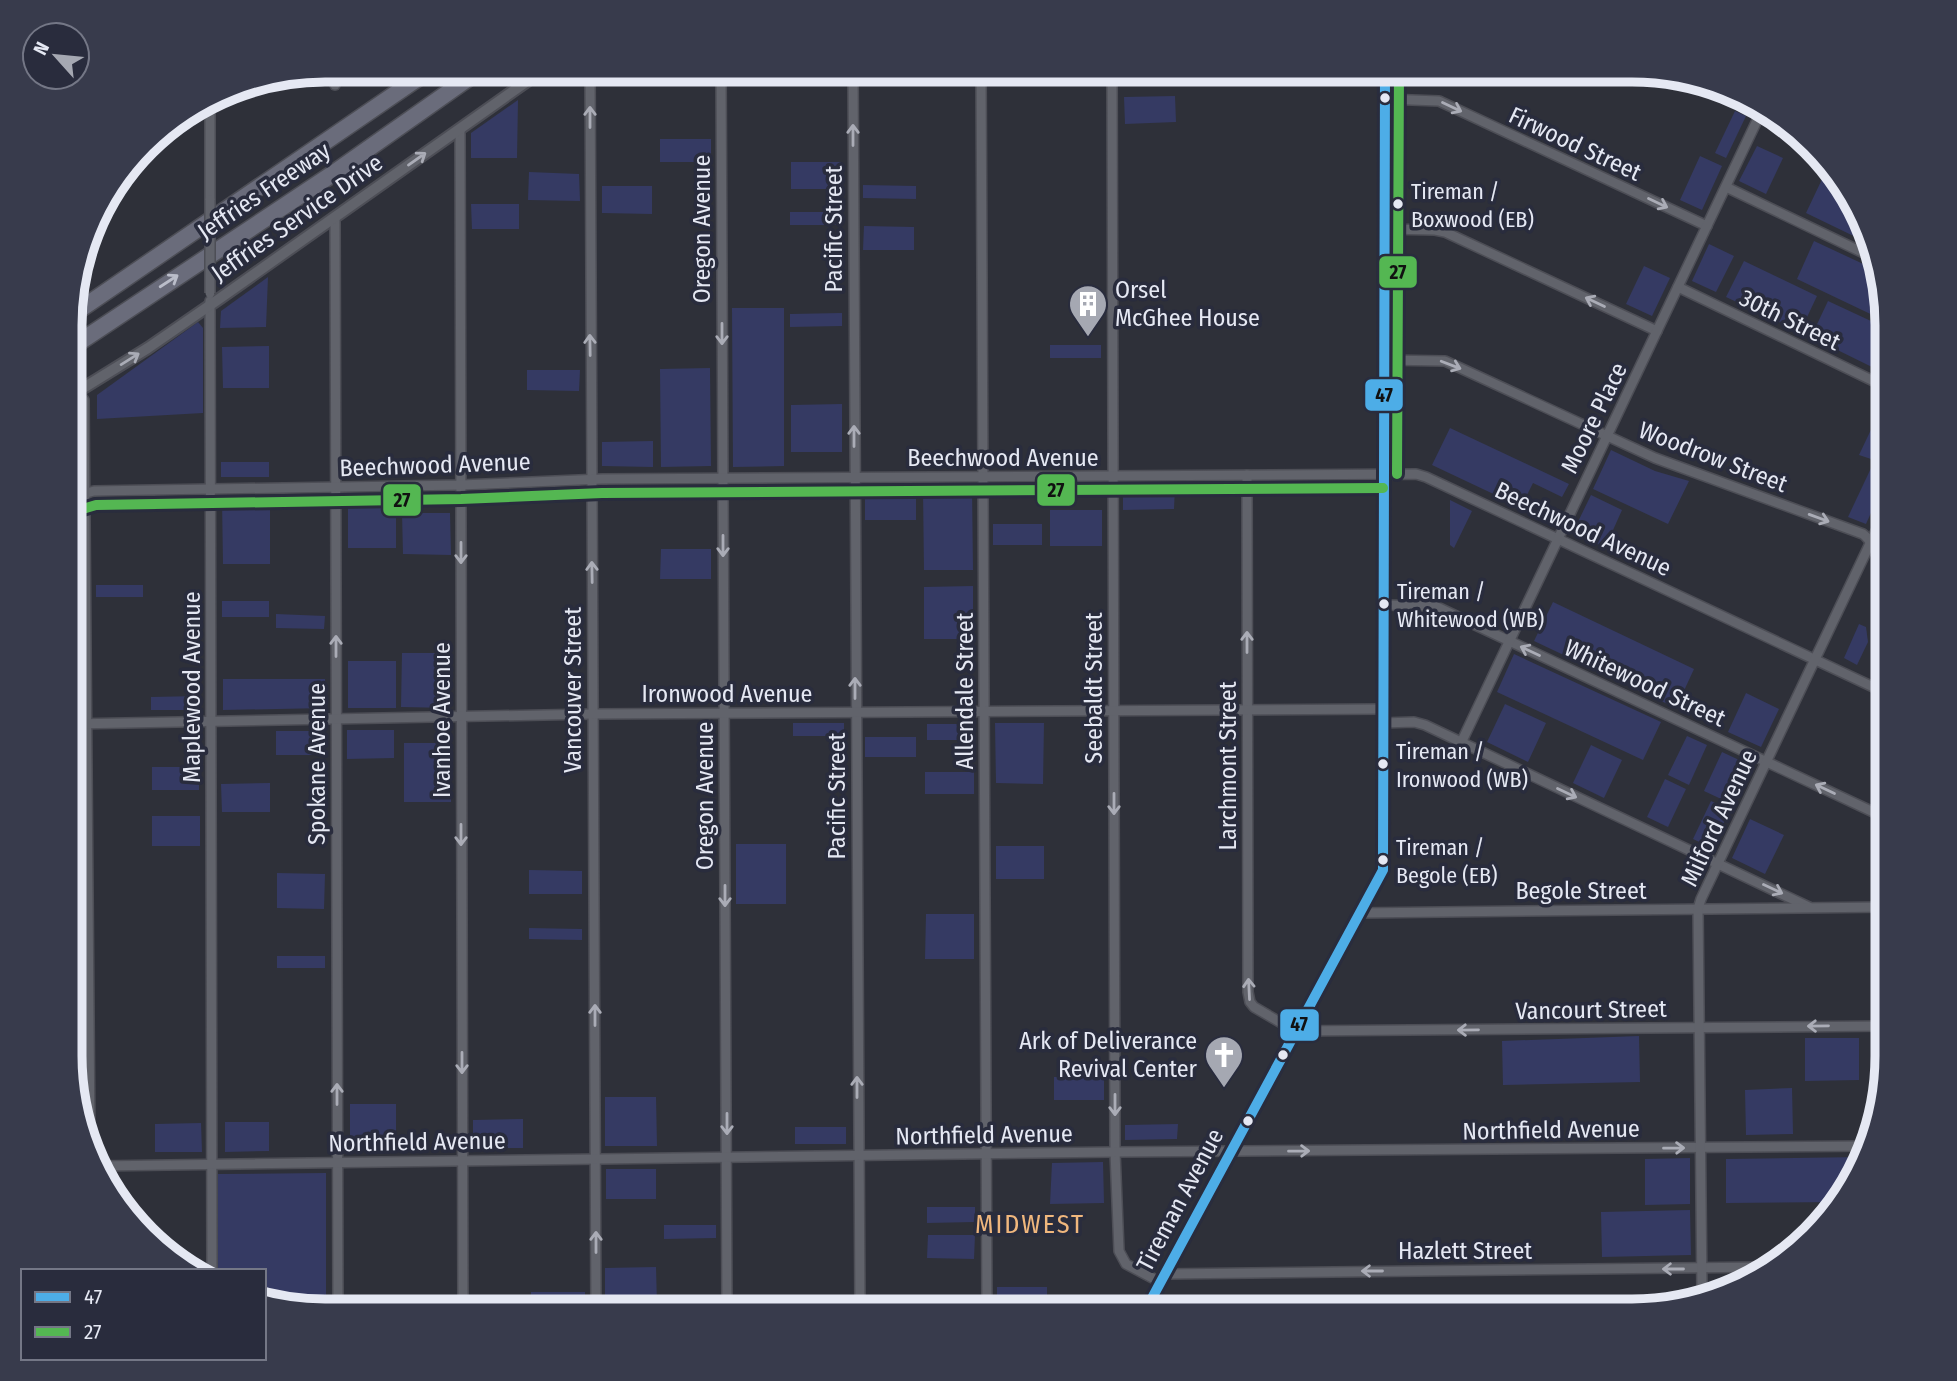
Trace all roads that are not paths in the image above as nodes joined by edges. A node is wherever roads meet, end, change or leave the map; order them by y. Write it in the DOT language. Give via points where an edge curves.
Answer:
graph roads {
  1 [pos="411,83"];
  2 [pos="462,83"];
  3 [pos="525,83"];
  4 [pos="590,83"];
  5 [pos="721,83"];
  6 [pos="853,83"];
  7 [pos="981,83"];
  8 [pos="1112,83"];
  9 [pos="1385,83"];
  10 [pos="1385,99"];
  11 [pos="209,112"];
  12 [pos="1758,119"];
  13 [pos="460,129"];
  14 [pos="1726,187"];
  15 [pos="335,218"];
  16 [pos="1707,226"];
  17 [pos="1385,229"];
  18 [pos="1863,252"];
  19 [pos="1678,287"];
  20 [pos="210,305"];
  21 [pos="83,307"];
  22 [pos="1657,331"];
  23 [pos="82,340"];
  24 [pos="1384,360"];
  25 [pos="1874,381"];
  26 [pos="82,389"];
  27 [pos="82,399"];
  28 [pos="1606,435"];
  29 [pos="1384,474"];
  30 [pos="1247,475"];
  31 [pos="854,477"];
  32 [pos="1113,477"];
  33 [pos="723,478"];
  34 [pos="984,478"];
  35 [pos="591,479"];
  36 [pos="461,485"];
  37 [pos="336,487"];
  38 [pos="211,489"];
  39 [pos="85,492"];
  40 [pos="1874,537"];
  41 [pos="1558,539"];
  42 [pos="1872,541"];
  43 [pos="1874,544"];
  44 [pos="1383,605"];
  45 [pos="1510,641"];
  46 [pos="1815,659"];
  47 [pos="1874,687"];
  48 [pos="1383,709"];
  49 [pos="1248,710"];
  50 [pos="1114,712"];
  51 [pos="724,713"];
  52 [pos="855,713"];
  53 [pos="985,713"];
  54 [pos="593,714"];
  55 [pos="461,718"];
  56 [pos="336,720"];
  57 [pos="212,722"];
  58 [pos="1383,723"];
  59 [pos="83,724"];
  60 [pos="86,724"];
  61 [pos="1461,743"];
  62 [pos="1767,762"];
  63 [pos="1874,812"];
  64 [pos="1718,864"];
  65 [pos="1874,907"];
  66 [pos="1812,908"];
  67 [pos="1698,909"];
  68 [pos="1359,913"];
  69 [pos="1874,1026"];
  70 [pos="1699,1028"];
  71 [pos="1296,1031"];
  72 [pos="90,1113"];
  73 [pos="1857,1146"];
  74 [pos="1701,1147"];
  75 [pos="1231,1151"];
  76 [pos="1115,1152"];
  77 [pos="987,1154"];
  78 [pos="858,1156"];
  79 [pos="727,1157"];
  80 [pos="595,1159"];
  81 [pos="463,1161"];
  82 [pos="337,1163"];
  83 [pos="212,1164"];
  84 [pos="109,1166"];
  85 [pos="1749,1268"];
  86 [pos="212,1269"];
  87 [pos="1702,1269"];
  88 [pos="1162,1278"];
  89 [pos="1702,1288"];
  90 [pos="338,1298"];
  91 [pos="463,1298"];
  92 [pos="596,1298"];
  93 [pos="727,1298"];
  94 [pos="860,1298"];
  95 [pos="988,1299"];
  96 [pos="1151,1299"];
  1 -- 21 [label="highway, Jeffries Freeway"];
  23 -- 2 [label="highway, Jeffries Freeway, one-way"];
  3 -- 13 [label="street, Jeffries Service Drive"];
  35 -- 4 [label="street, Vancouver Street, one-way"];
  5 -- 33 [label="street, Oregon Avenue, one-way"];
  31 -- 6 [label="street, Pacific Street, one-way"];
  7 -- 34 [label="street, Allendale Street"];
  8 -- 32 [label="street, Seebaldt Street"];
  9 -- 10 [label="street, Tireman Avenue"];
  10 -- 16 [label="street, Firwood Street, one-way" via="1439,101"];
  10 -- 17 [label="street, Tireman Avenue"];
  11 -- 20 [label="street, Maplewood Avenue, bridge"];
  12 -- 14 [label="street, Moore Place"];
  15 -- 13 [label="street, Jeffries Service Drive, one-way"];
  13 -- 36 [label="street, Ivanhoe Avenue"];
  14 -- 16 [label="street, Moore Place"];
  14 -- 18 [label="street"];
  15 -- 20 [label="street, Jeffries Service Drive"];
  15 -- 37 [label="street, Spokane Avenue"];
  16 -- 19 [label="street, Moore Place"];
  22 -- 17 [label="street, one-way" via="1445,232"];
  17 -- 24 [label="street, Tireman Avenue"];
  19 -- 22 [label="street, Moore Place"];
  19 -- 25 [label="street, 30th Street"];
  26 -- 20 [label="street, Jeffries Service Drive, one-way"];
  20 -- 38 [label="street, Maplewood Avenue"];
  22 -- 28 [label="street, Moore Place"];
  24 -- 28 [label="street, Woodrow Street, one-way" via="1444,361"];
  24 -- 29 [label="street, Tireman Avenue"];
  27 -- 39 [label="street"];
  28 -- 41 [label="street, Moore Place"];
  28 -- 42 [label="street, Woodrow Street, one-way"];
  29 -- 30 [label="street, Beechwood Avenue"];
  29 -- 41 [label="street, Beechwood Avenue" via="1426,477"];
  29 -- 44 [label="street, Tireman Avenue"];
  30 -- 32 [label="street, Beechwood Avenue"];
  49 -- 30 [label="street, Larchmont Street, one-way"];
  31 -- 33 [label="street, Beechwood Avenue"];
  31 -- 34 [label="street, Beechwood Avenue"];
  52 -- 31 [label="street, Pacific Street, one-way"];
  32 -- 34 [label="street, Beechwood Avenue"];
  32 -- 50 [label="street, Seebaldt Street"];
  33 -- 35 [label="street, Beechwood Avenue"];
  33 -- 51 [label="street, Oregon Avenue, one-way"];
  34 -- 53 [label="street, Allendale Street"];
  35 -- 36 [label="street, Beechwood Avenue"];
  54 -- 35 [label="street, Vancouver Street, one-way"];
  36 -- 37 [label="street, Beechwood Avenue"];
  36 -- 55 [label="street, Ivanhoe Avenue, one-way"];
  37 -- 38 [label="street, Beechwood Avenue"];
  56 -- 37 [label="street, Spokane Avenue, one-way"];
  38 -- 39 [label="street, Beechwood Avenue"];
  38 -- 57 [label="street, Maplewood Avenue"];
  39 -- 60 [label="street"];
  40 -- 42 [label="street, Milford Avenue"];
  41 -- 45 [label="street, Moore Place"];
  41 -- 46 [label="street, Beechwood Avenue"];
  42 -- 43 [label="street, Woodrow Street"];
  42 -- 46 [label="street, Milford Avenue"];
  44 -- 45 [label="street, Whitewood Street" via="1435,606"];
  44 -- 48 [label="street, Tireman Avenue"];
  45 -- 61 [label="street, Moore Place"];
  62 -- 45 [label="street, Whitewood Street, one-way"];
  46 -- 47 [label="street, Beechwood Avenue"];
  46 -- 62 [label="street, Milford Avenue"];
  48 -- 49 [label="street, Ironwood Avenue"];
  48 -- 58 [label="street, Tireman Avenue"];
  49 -- 50 [label="street, Ironwood Avenue"];
  71 -- 49 [label="street, Larchmont Street, one-way" via="1254,1007 1248,992"];
  50 -- 53 [label="street, Ironwood Avenue"];
  50 -- 76 [label="street, Seebaldt Street, one-way"];
  51 -- 52 [label="street, Ironwood Avenue"];
  51 -- 54 [label="street, Ironwood Avenue"];
  51 -- 79 [label="street, Oregon Avenue, one-way"];
  52 -- 53 [label="street, Ironwood Avenue"];
  78 -- 52 [label="street, Pacific Street, one-way"];
  53 -- 77 [label="street, Allendale Street"];
  54 -- 55 [label="street, Ironwood Avenue"];
  80 -- 54 [label="street, Vancouver Street, one-way"];
  55 -- 56 [label="street, Ironwood Avenue"];
  55 -- 81 [label="street, Ivanhoe Avenue, one-way"];
  56 -- 57 [label="street, Ironwood Avenue"];
  82 -- 56 [label="street, Spokane Avenue, one-way"];
  57 -- 60 [label="street, Ironwood Avenue"];
  57 -- 83 [label="street, Maplewood Avenue"];
  58 -- 61 [label="street" via="1419,723"];
  58 -- 68 [label="street, Tireman Avenue" via="1383,870"];
  59 -- 60 [label="street, Ironwood Avenue"];
  60 -- 72 [label="street"];
  61 -- 64 [label="street, one-way"];
  63 -- 62 [label="street, Whitewood Street, one-way"];
  62 -- 64 [label="street, Milford Avenue"];
  64 -- 66 [label="street, one-way"];
  64 -- 67 [label="street, Milford Avenue"];
  65 -- 66 [label="street, Begole Street"];
  66 -- 67 [label="street, Begole Street"];
  67 -- 68 [label="street, Begole Street"];
  67 -- 70 [label="street, Milford Avenue"];
  68 -- 71 [label="street, Tireman Avenue"];
  69 -- 70 [label="street, Vancourt Street, one-way"];
  70 -- 71 [label="street, Vancourt Street, one-way"];
  70 -- 74 [label="street, Milford Avenue"];
  71 -- 75 [label="street, Tireman Avenue"];
  73 -- 74 [label="street, Northfield Avenue"];
  75 -- 74 [label="street, Northfield Avenue, one-way"];
  74 -- 87 [label="street, Milford Avenue"];
  75 -- 76 [label="street, Northfield Avenue"];
  75 -- 88 [label="street, Tireman Avenue"];
  76 -- 77 [label="street, Northfield Avenue"];
  76 -- 88 [label="street, Seebaldt Street" via="1119,1251 1126,1264"];
  77 -- 78 [label="street, Northfield Avenue"];
  77 -- 95 [label="street, Allendale Street"];
  78 -- 79 [label="street, Northfield Avenue"];
  78 -- 94 [label="street, Pacific Street"];
  79 -- 80 [label="street, Northfield Avenue"];
  79 -- 93 [label="street, Oregon Avenue"];
  80 -- 81 [label="street, Northfield Avenue"];
  92 -- 80 [label="street, Vancouver Street, one-way"];
  81 -- 82 [label="street, Northfield Avenue"];
  81 -- 91 [label="street, Ivanhoe Avenue"];
  82 -- 83 [label="street, Northfield Avenue"];
  82 -- 90 [label="street, Spokane Avenue"];
  83 -- 84 [label="street, Northfield Avenue"];
  83 -- 86 [label="street, Maplewood Avenue"];
  85 -- 87 [label="street, Hazlett Street"];
  87 -- 88 [label="street, Hazlett Street, one-way"];
  87 -- 89 [label="street, Milford Avenue"];
  88 -- 96 [label="street, Tireman Avenue"];
}
